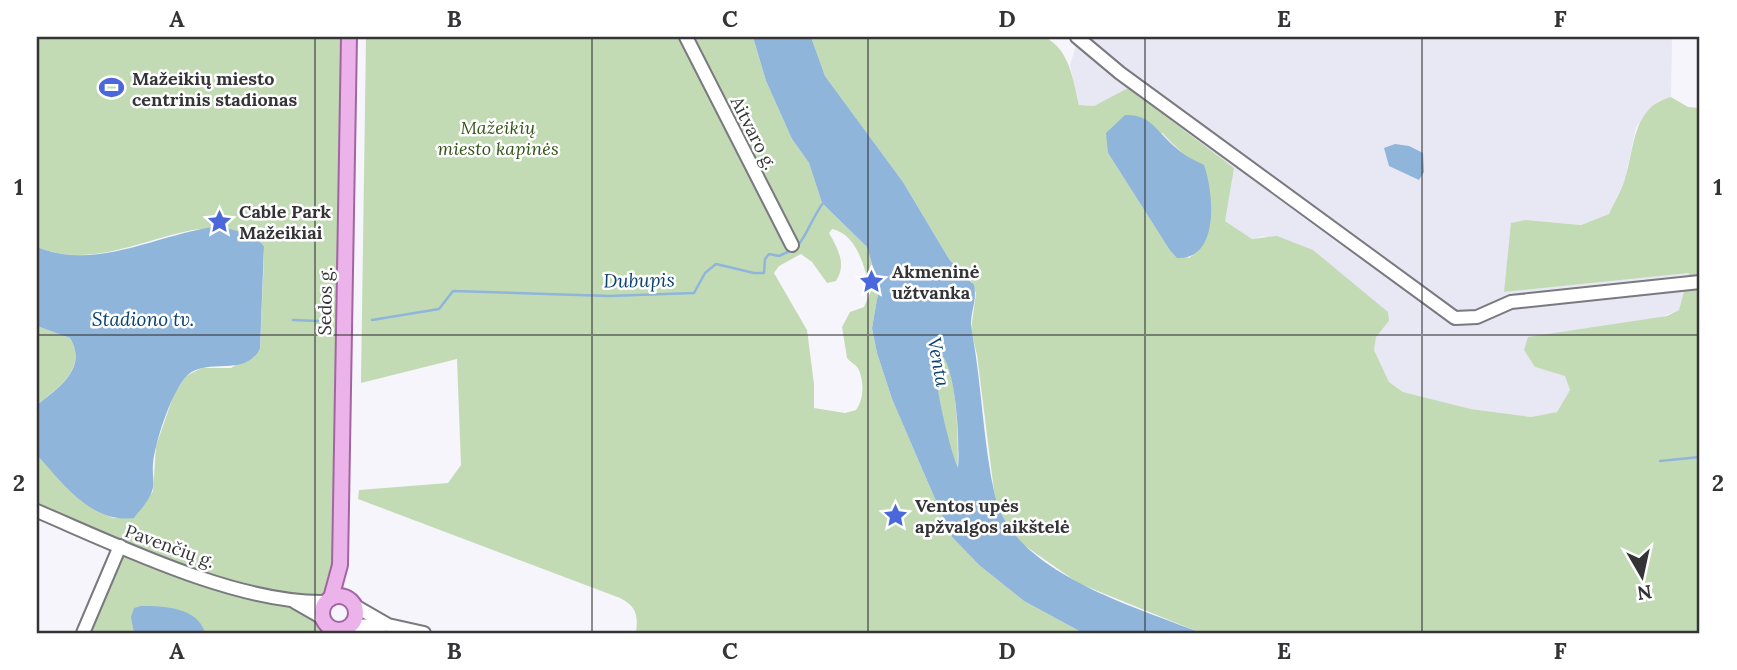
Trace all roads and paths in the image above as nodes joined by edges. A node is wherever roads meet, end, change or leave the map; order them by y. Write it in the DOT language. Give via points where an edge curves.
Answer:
graph roads {
  1 [pos="349,37"];
  2 [pos="686,37"];
  3 [pos="1077,37"];
  4 [pos="792,245"];
  5 [pos="1700,282"];
  6 [pos="37,511"];
  7 [pos="120,546"];
  8 [pos="340,565"];
  9 [pos="328,600"];
  10 [pos="295,602"];
  11 [pos="352,603"];
  12 [pos="388,625"];
  13 [pos="328,626"];
  14 [pos="347,629"];
  15 [pos="83,633"];
  16 [pos="424,633"];
  1 -- 8 [label="main road, Sedos g."];
  2 -- 4 [label="street, Aitvaro g."];
  3 -- 5 [label="street" via="1120,74 1455,318 1477,317 1511,302"];
  6 -- 7 [label="street, Pavenčių g."];
  7 -- 10 [label="street, Pavenčių g." via="200,577"];
  7 -- 15 [label="street"];
  8 -- 9 [label="main road, Sedos g."];
  8 -- 11 [label="main road, Sedos g."];
  9 -- 10 [label="street, Pavenčių g."];
  9 -- 11 [label="main road" via="341,596"];
  9 -- 13 [label="main road"];
  10 -- 13 [label="street, Pavenčių g."];
  11 -- 12 [label="street"];
  11 -- 14 [label="main road" via="356,615"];
  12 -- 14 [label="street"];
  12 -- 16 [label="street"];
  13 -- 14 [label="main road"];
}
